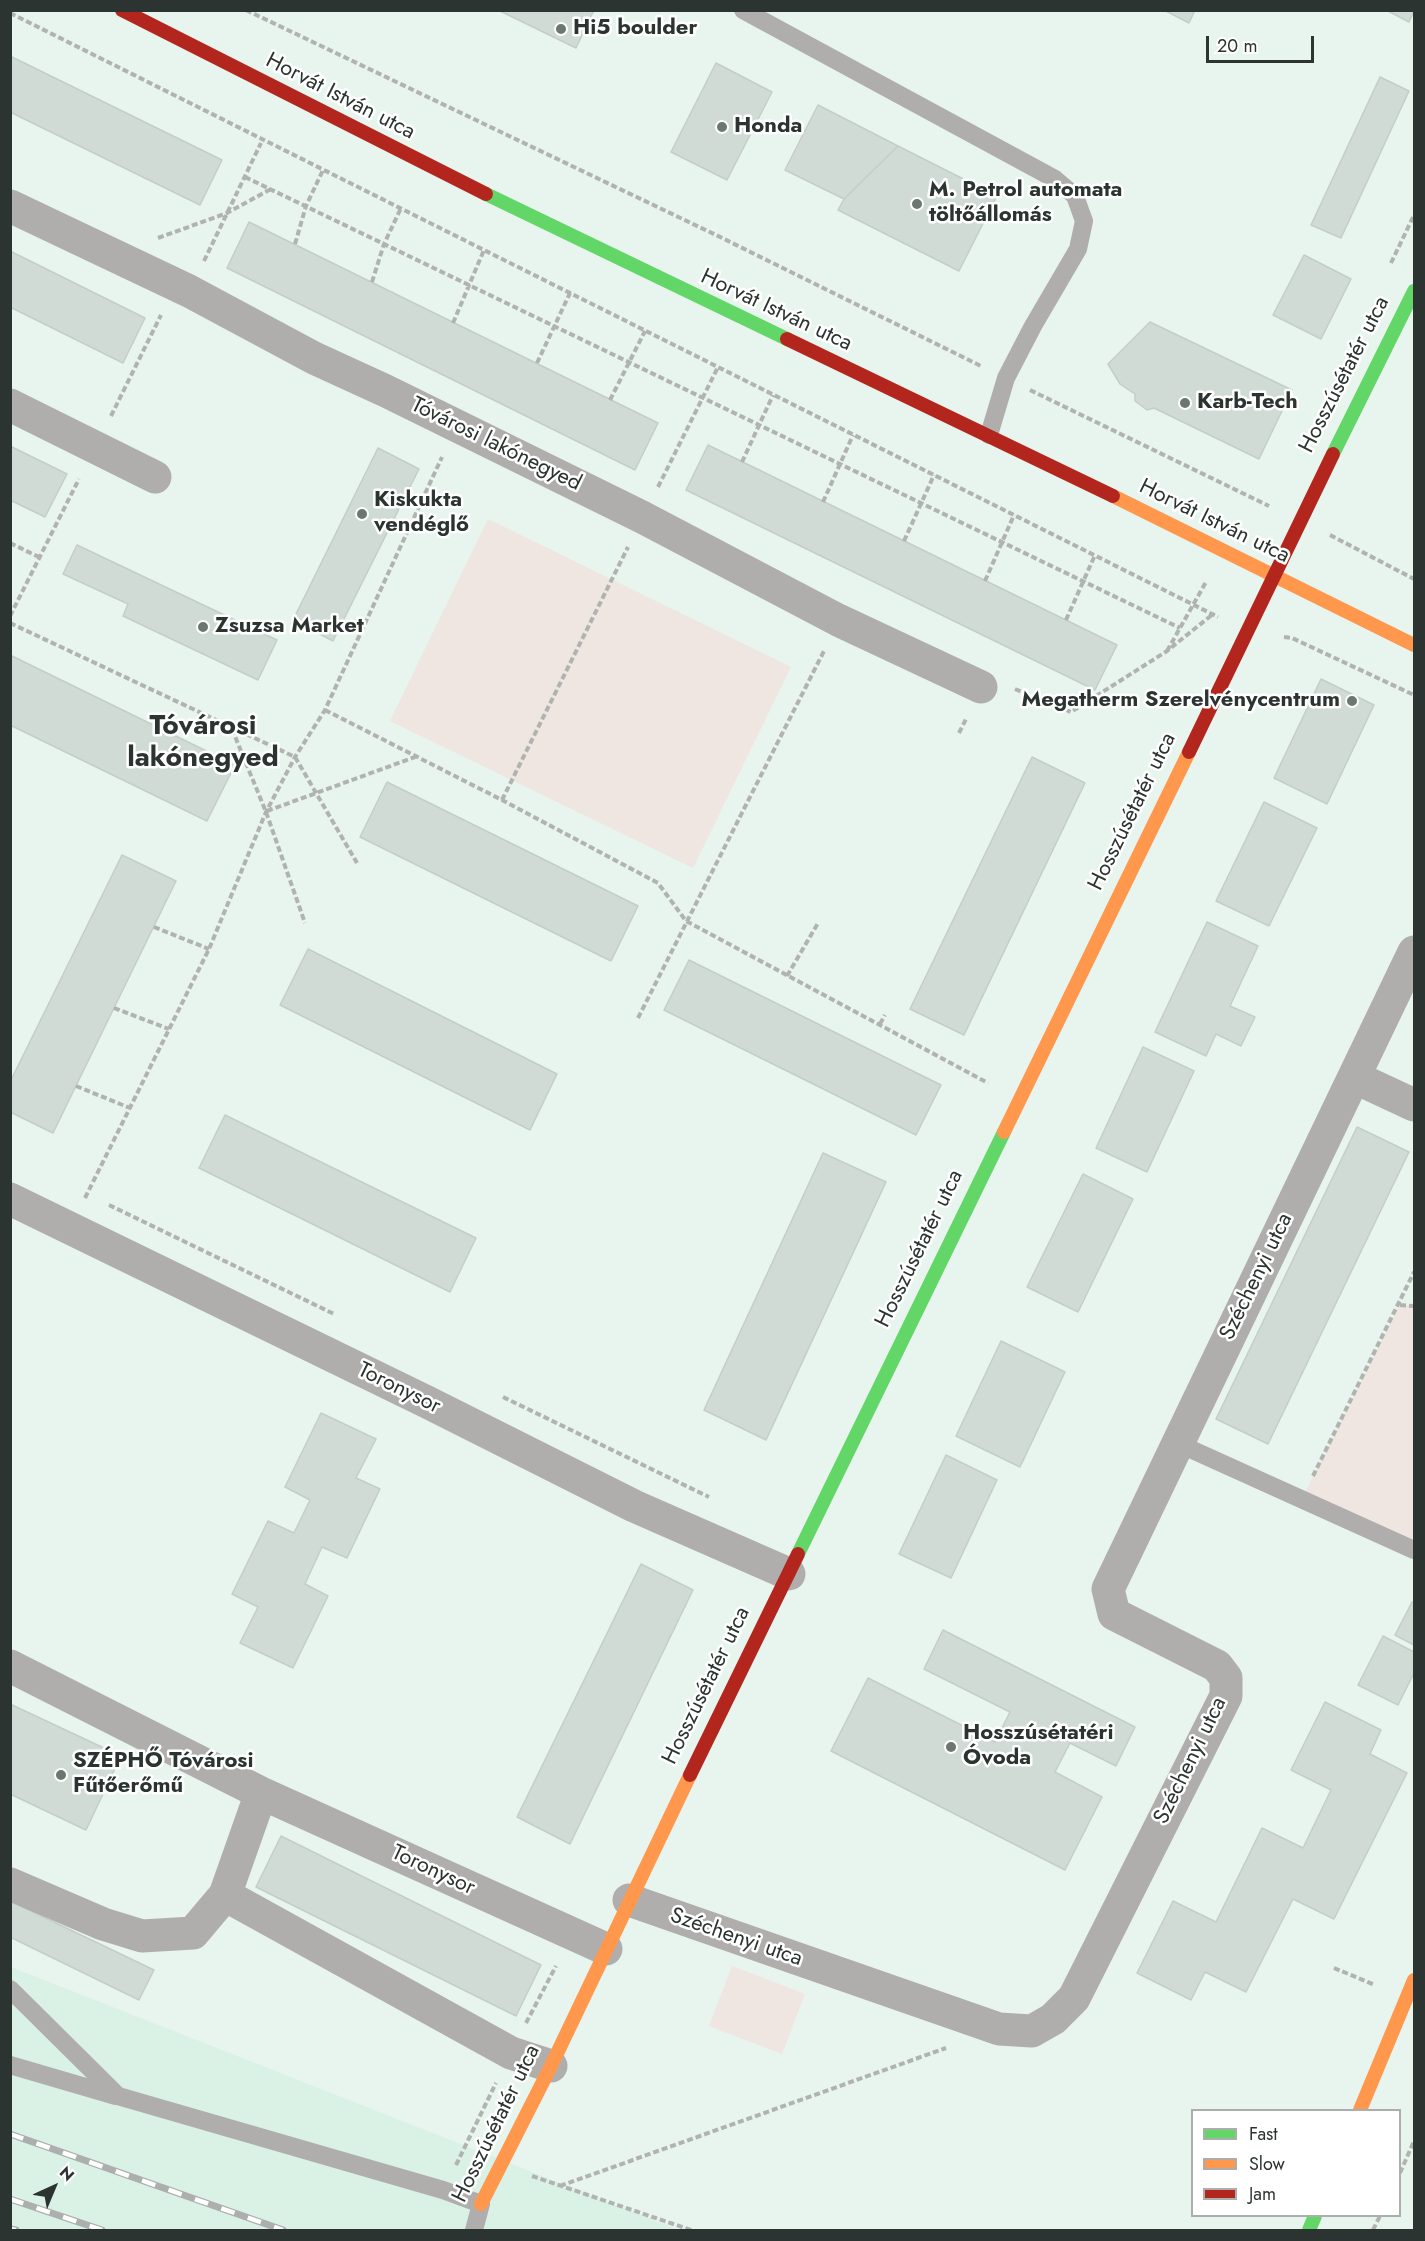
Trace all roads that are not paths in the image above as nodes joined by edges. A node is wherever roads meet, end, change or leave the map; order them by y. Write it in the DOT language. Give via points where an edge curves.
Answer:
graph roads {
  1 [pos="122,10"];
  2 [pos="743,10"];
  3 [pos="10,206"];
  4 [pos="1414,291"];
  5 [pos="10,405"];
  6 [pos="989,435"];
  7 [pos="155,477"];
  8 [pos="1274,574"];
  9 [pos="1414,645"];
  10 [pos="994,687"];
  11 [pos="1414,952"];
  12 [pos="1354,1077"];
  13 [pos="1414,1105"];
  14 [pos="10,1200"];
  15 [pos="1177,1443"];
  16 [pos="1414,1550"];
  17 [pos="789,1574"];
  18 [pos="10,1666"];
  19 [pos="261,1792"];
  20 [pos="10,1884"];
  21 [pos="225,1895"];
  22 [pos="629,1900"];
  23 [pos="606,1949"];
  24 [pos="1414,1980"];
  25 [pos="10,1989"];
  26 [pos="10,2066"];
  27 [pos="551,2066"];
  28 [pos="118,2096"];
  29 [pos="1360,2109"];
  30 [pos="481,2204"];
  31 [pos="474,2230"];
  1 -- 6 [label="street, Horvát István utca" via="549,226"];
  2 -- 6 [label="lane" via="1055,179 1075,196 1084,221 1078,249 1006,378"];
  3 -- 10 [label="street, Tóvárosi lakónegyed" via="642,517 838,620"];
  4 -- 8 [label="street, Hosszúsétatér utca"];
  5 -- 7 [label="street"];
  6 -- 8 [label="street, Horvát István utca"];
  8 -- 9 [label="street, Horvát István utca"];
  8 -- 17 [label="street, Hosszúsétatér utca"];
  11 -- 12 [label="street, Széchenyi utca"];
  12 -- 13 [label="street"];
  12 -- 15 [label="street, Széchenyi utca"];
  14 -- 17 [label="street, Toronysor" via="634,1506"];
  15 -- 16 [label="lane"];
  15 -- 22 [label="street, Széchenyi utca" via="1108,1590 1114,1614 1217,1666 1226,1678 1226,1696 1074,1998 1053,2019 1032,2031 999,2030"];
  17 -- 22 [label="street, Hosszúsétatér utca"];
  18 -- 19 [label="street, Toronysor"];
  19 -- 21 [label="street"];
  19 -- 23 [label="street, Toronysor"];
  20 -- 21 [label="street" via="103,1924 142,1936 193,1933"];
  21 -- 27 [label="street" via="511,2053"];
  22 -- 23 [label="street, Hosszúsétatér utca"];
  23 -- 27 [label="street, Hosszúsétatér utca"];
  24 -- 29 [label="street"];
  25 -- 28 [label="lane"];
  26 -- 28 [label="lane"];
  27 -- 30 [label="street, Hosszúsétatér utca"];
  28 -- 30 [label="lane"];
  30 -- 31 [label="lane, Hosszúsétatér utca"];
}
